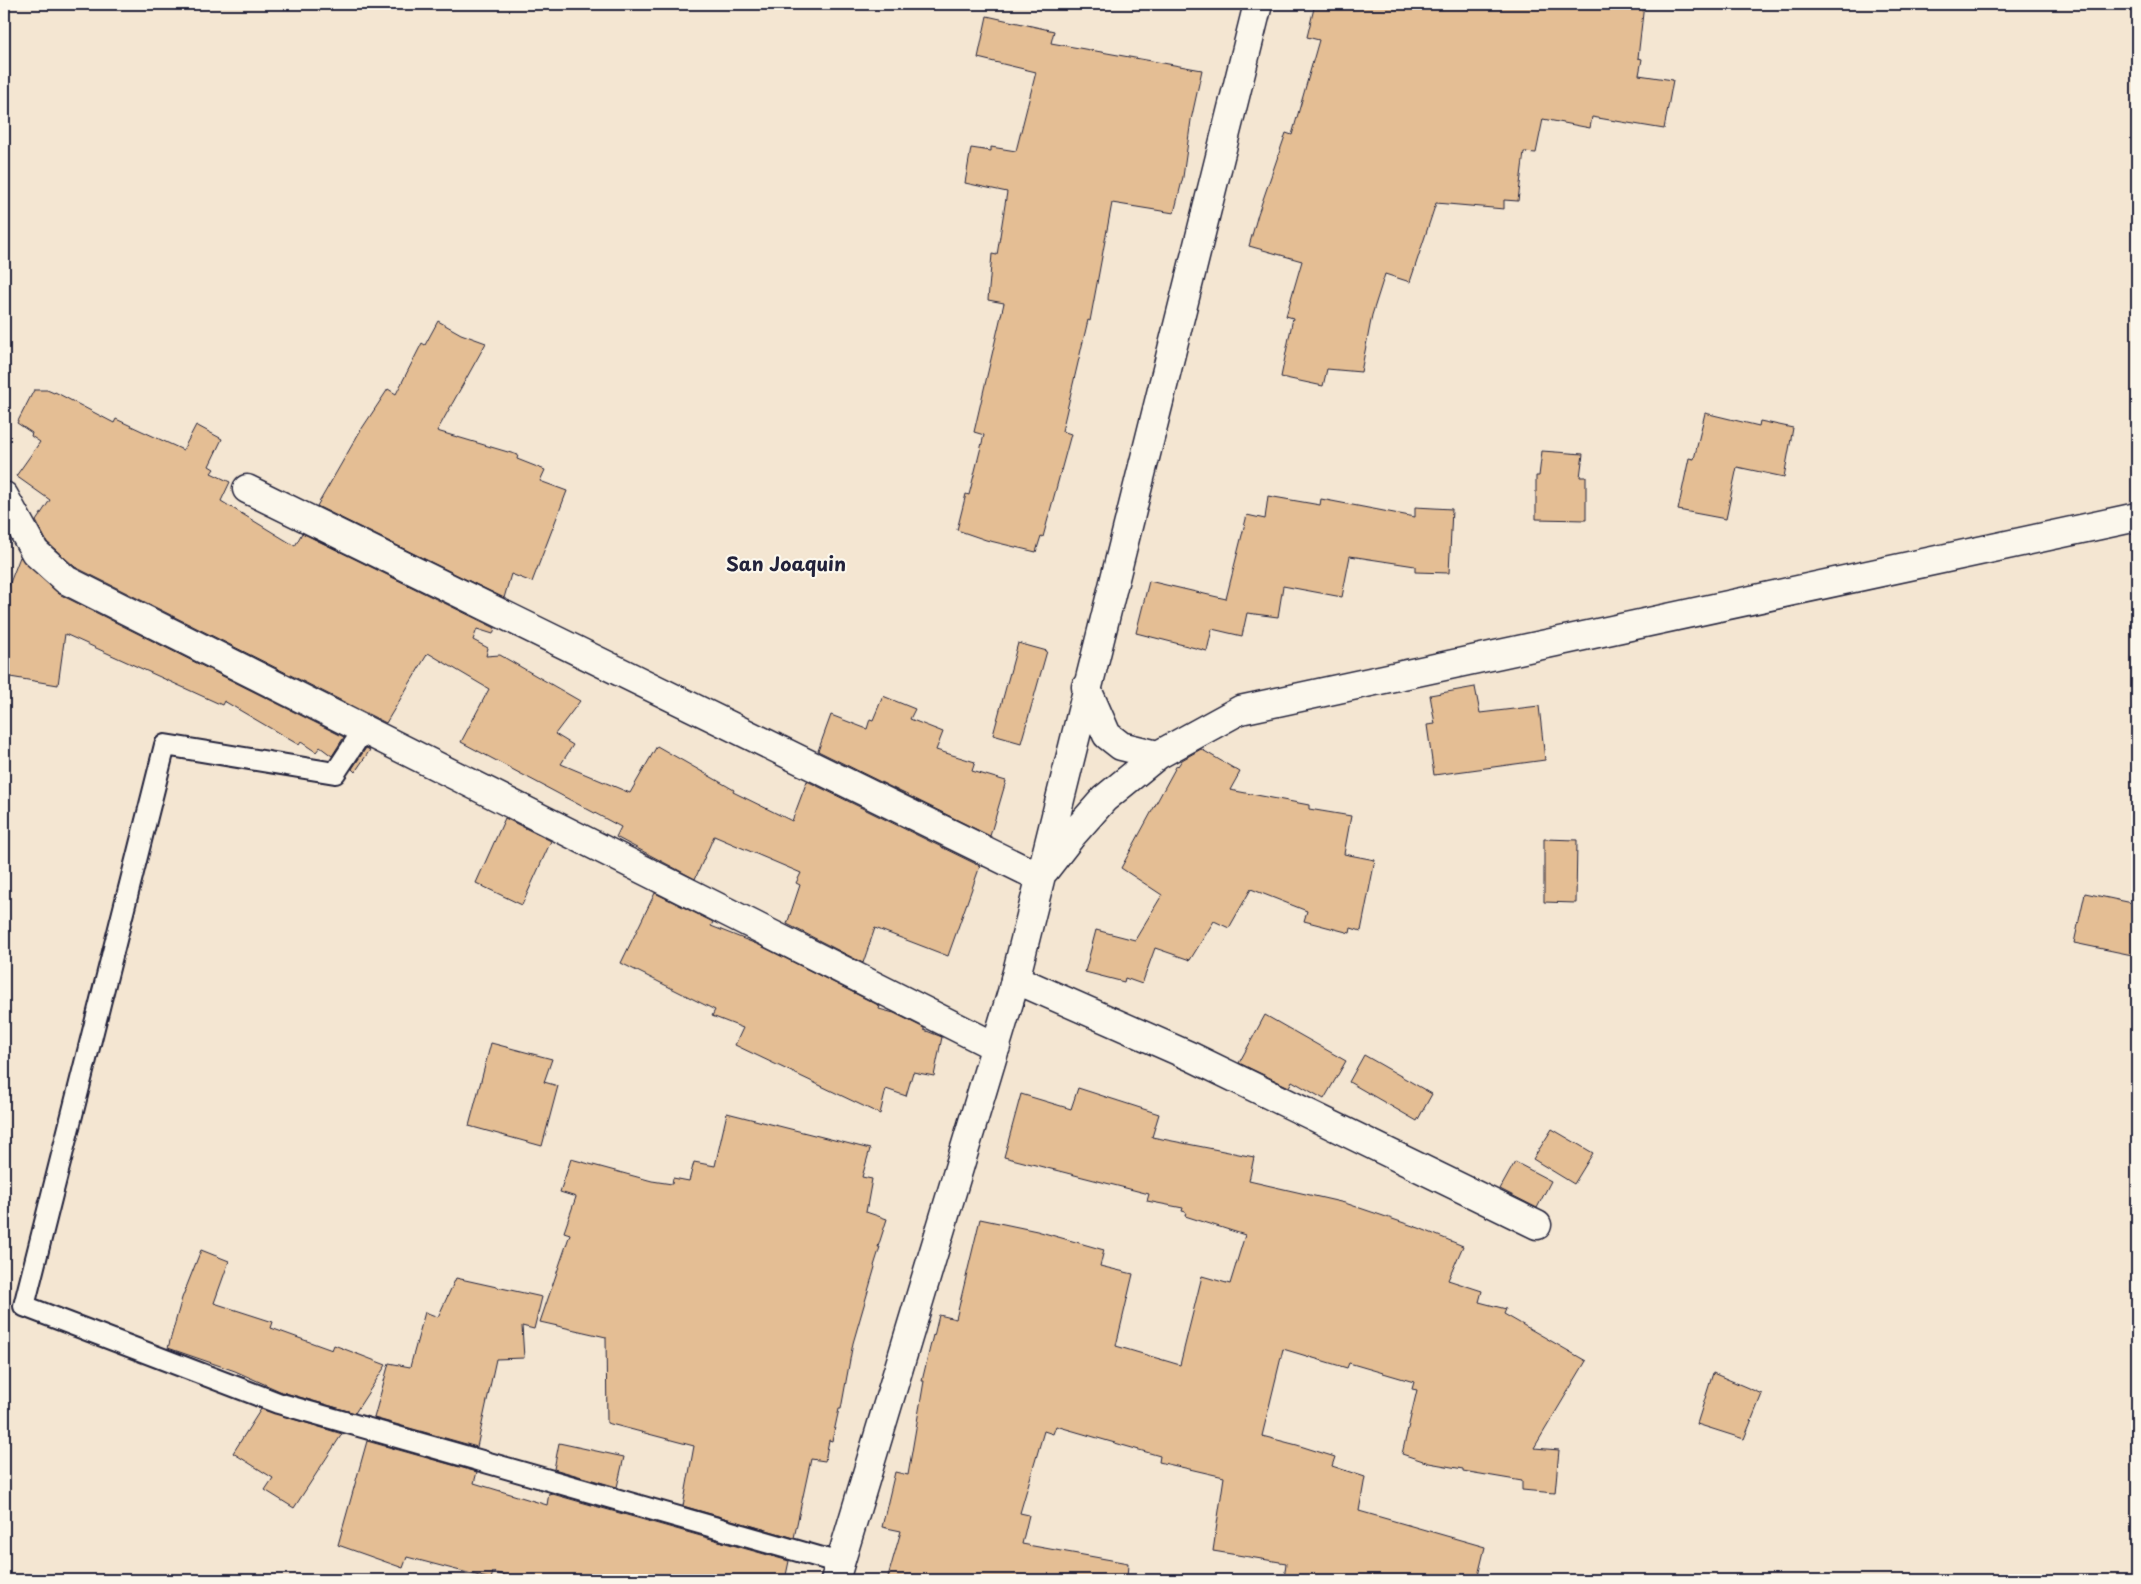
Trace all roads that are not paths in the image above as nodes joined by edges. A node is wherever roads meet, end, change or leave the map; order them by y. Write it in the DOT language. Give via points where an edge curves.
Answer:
graph roads {
  1 [pos="1258,4"];
  2 [pos="247,490"];
  3 [pos="4,496"];
  4 [pos="2137,517"];
  5 [pos="1086,687"];
  6 [pos="364,729"];
  7 [pos="1158,755"];
  8 [pos="1039,877"];
  9 [pos="1015,979"];
  10 [pos="996,1047"];
  11 [pos="1537,1225"];
  12 [pos="837,1572"];
  1 -- 5 [label="street"];
  2 -- 8 [label="street"];
  3 -- 6 [label="street" via="34,552 66,580"];
  4 -- 7 [label="street" via="1240,710"];
  5 -- 7 [label="street" via="1107,735 1121,746"];
  5 -- 8 [label="street"];
  6 -- 10 [label="street"];
  6 -- 12 [label="lane" via="334,773 165,745 24,1306 278,1402"];
  7 -- 8 [label="street" via="1104,799"];
  8 -- 9 [label="street"];
  9 -- 10 [label="street"];
  9 -- 11 [label="street" via="1192,1057"];
  10 -- 12 [label="street"];
}
